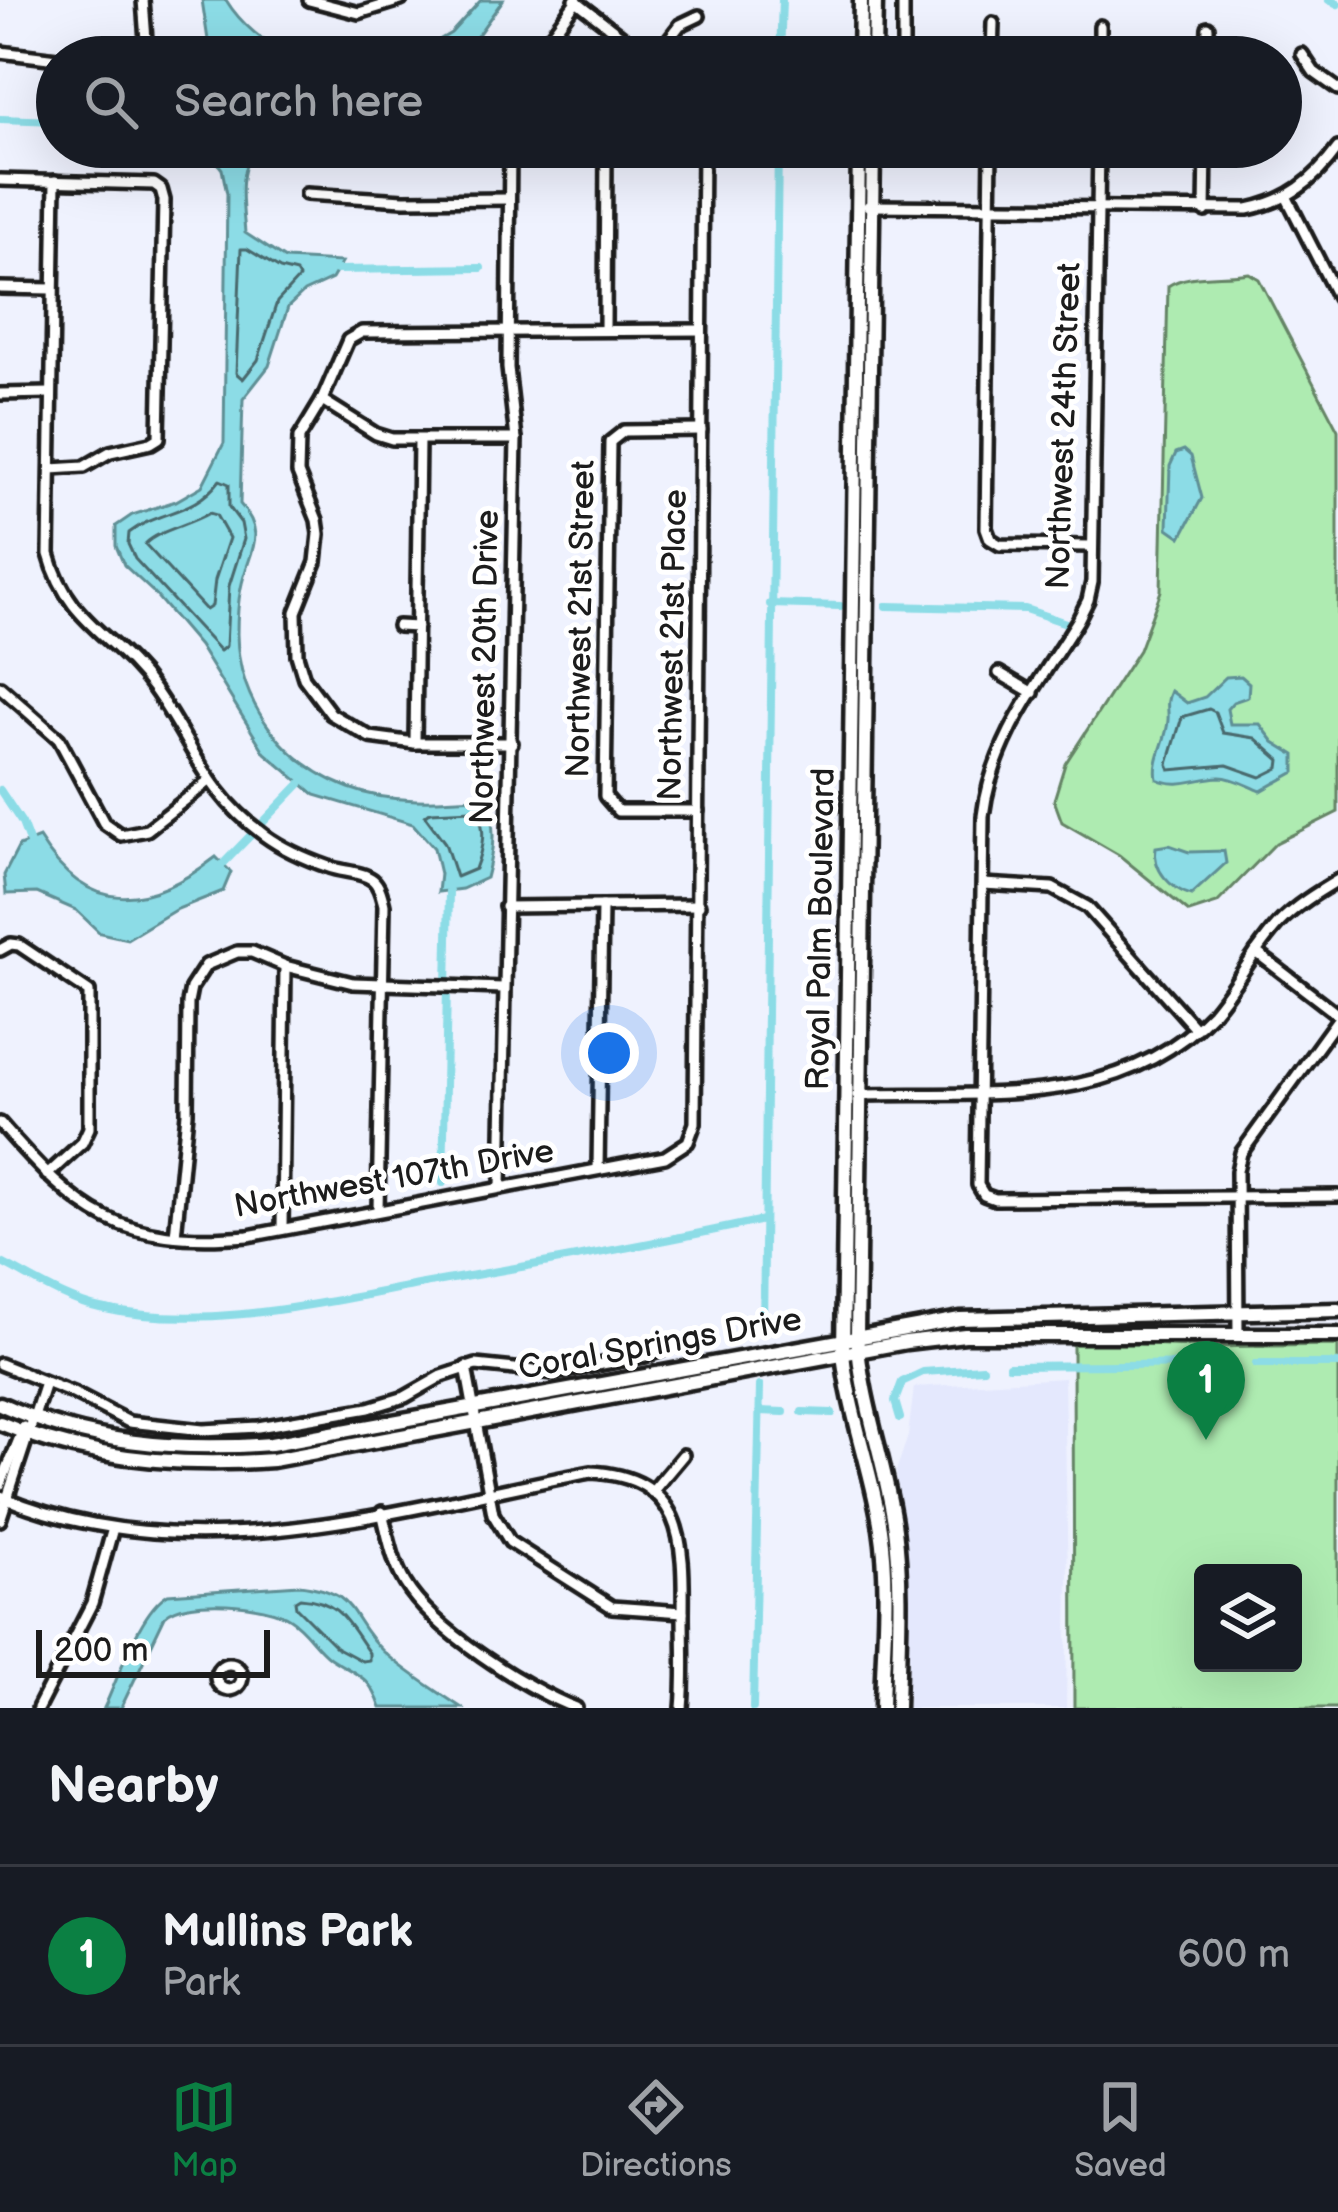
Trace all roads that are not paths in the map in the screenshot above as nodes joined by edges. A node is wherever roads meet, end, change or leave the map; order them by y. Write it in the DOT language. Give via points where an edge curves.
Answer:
graph roads {
  1 [pos="142,0"];
  2 [pos="309,0"];
  3 [pos="401,0"];
  4 [pos="576,0"];
  5 [pos="861,0"];
  6 [pos="874,0"];
  7 [pos="903,0"];
  8 [pos="699,16"];
  9 [pos="993,23"];
  10 [pos="1100,26"];
  11 [pos="1208,27"];
  12 [pos="146,36"];
  13 [pos="550,36"];
  14 [pos="623,36"];
  15 [pos="670,36"];
  16 [pos="860,36"];
  17 [pos="874,36"];
  18 [pos="903,36"];
  19 [pos="993,36"];
  20 [pos="1100,36"];
  21 [pos="1208,36"];
  22 [pos="0,52"];
  23 [pos="1302,54"];
  24 [pos="36,56"];
  25 [pos="1338,89"];
  26 [pos="1338,148"];
  27 [pos="509,168"];
  28 [pos="606,168"];
  29 [pos="703,168"];
  30 [pos="861,168"];
  31 [pos="870,168"];
  32 [pos="991,168"];
  33 [pos="1099,168"];
  34 [pos="1206,168"];
  35 [pos="0,180"];
  36 [pos="55,181"];
  37 [pos="306,194"];
  38 [pos="1286,198"];
  39 [pos="508,199"];
  40 [pos="865,206"];
  41 [pos="991,207"];
  42 [pos="1099,210"];
  43 [pos="1205,211"];
  44 [pos="0,288"];
  45 [pos="52,290"];
  46 [pos="1338,298"];
  47 [pos="604,330"];
  48 [pos="700,330"];
  49 [pos="508,331"];
  50 [pos="0,394"];
  51 [pos="50,394"];
  52 [pos="322,400"];
  53 [pos="701,430"];
  54 [pos="419,440"];
  55 [pos="515,440"];
  56 [pos="51,469"];
  57 [pos="1092,546"];
  58 [pos="398,626"];
  59 [pos="417,627"];
  60 [pos="1000,673"];
  61 [pos="0,687"];
  62 [pos="1034,693"];
  63 [pos="415,743"];
  64 [pos="512,743"];
  65 [pos="208,782"];
  66 [pos="698,811"];
  67 [pos="1338,880"];
  68 [pos="982,884"];
  69 [pos="699,905"];
  70 [pos="602,906"];
  71 [pos="505,907"];
  72 [pos="1,949"];
  73 [pos="1256,952"];
  74 [pos="285,966"];
  75 [pos="382,985"];
  76 [pos="503,988"];
  77 [pos="1338,1017"];
  78 [pos="1196,1029"];
  79 [pos="980,1092"];
  80 [pos="853,1095"];
  81 [pos="2,1128"];
  82 [pos="688,1142"];
  83 [pos="598,1169"];
  84 [pos="47,1175"];
  85 [pos="501,1187"];
  86 [pos="1338,1196"];
  87 [pos="1238,1197"];
  88 [pos="378,1210"];
  89 [pos="282,1229"];
  90 [pos="175,1235"];
  91 [pos="1338,1310"];
  92 [pos="1238,1311"];
  93 [pos="1338,1335"];
  94 [pos="850,1336"];
  95 [pos="1238,1336"];
  96 [pos="674,1341"];
  97 [pos="850,1352"];
  98 [pos="0,1364"];
  99 [pos="466,1367"];
  100 [pos="45,1383"];
  101 [pos="0,1404"];
  102 [pos="473,1406"];
  103 [pos="32,1418"];
  104 [pos="0,1423"];
  105 [pos="476,1423"];
  106 [pos="26,1434"];
  107 [pos="683,1455"];
  108 [pos="0,1486"];
  109 [pos="489,1491"];
  110 [pos="652,1492"];
  111 [pos="4,1498"];
  112 [pos="382,1512"];
  113 [pos="0,1520"];
  114 [pos="113,1528"];
  115 [pos="683,1612"];
  116 [pos="228,1690"];
  117 [pos="38,1708"];
  118 [pos="230,1708"];
  119 [pos="576,1708"];
  120 [pos="682,1708"];
  121 [pos="883,1708"];
  122 [pos="897,1708"];
  1 -- 12 [label="street"];
  2 -- 3 [label="street" via="359,13"];
  4 -- 13 [label="street"];
  4 -- 14 [label="street"];
  5 -- 16 [label="main road"];
  6 -- 17 [label="main road"];
  7 -- 18 [label="street"];
  8 -- 15 [label="street"];
  9 -- 19 [label="street"];
  10 -- 20 [label="street"];
  11 -- 21 [label="street"];
  22 -- 24 [label="street"];
  23 -- 25 [label="street"];
  26 -- 38 [label="street"];
  27 -- 39 [label="street, Northwest 20th Drive"];
  28 -- 47 [label="street"];
  29 -- 48 [label="street, Northwest 21st Place"];
  30 -- 40 [label="main road, Royal Palm Boulevard"];
  31 -- 40 [label="main road, Royal Palm Boulevard"];
  32 -- 41 [label="street"];
  33 -- 42 [label="street, Northwest 24th Street"];
  34 -- 43 [label="street"];
  35 -- 36 [label="street"];
  36 -- 45 [label="street"];
  36 -- 56 [label="street" via="161,189 162,428 151,443 84,467"];
  37 -- 39 [label="street"];
  38 -- 43 [label="street"];
  38 -- 46 [label="street"];
  39 -- 49 [label="street, Northwest 20th Drive"];
  40 -- 41 [label="street"];
  40 -- 80 [label="main road, Royal Palm Boulevard"];
  41 -- 42 [label="street"];
  41 -- 57 [label="street" via="986,528 1000,545"];
  42 -- 43 [label="street"];
  42 -- 57 [label="street, Northwest 24th Street"];
  44 -- 45 [label="street"];
  45 -- 51 [label="street"];
  47 -- 48 [label="street"];
  47 -- 49 [label="street"];
  48 -- 53 [label="street, Northwest 21st Place"];
  49 -- 52 [label="street" via="355,335"];
  49 -- 55 [label="street, Northwest 20th Drive"];
  50 -- 51 [label="street"];
  51 -- 56 [label="street"];
  52 -- 54 [label="street" via="376,434"];
  52 -- 63 [label="street" via="298,437 298,473 319,534 296,611 304,678 348,728"];
  53 -- 66 [label="street, Northwest 21st Place"];
  53 -- 66 [label="street, Northwest 21st Street" via="624,430 610,442 605,796 618,811"];
  54 -- 55 [label="street"];
  54 -- 59 [label="street"];
  55 -- 64 [label="street, Northwest 20th Drive"];
  56 -- 65 [label="street" via="49,554 58,586 155,690"];
  57 -- 62 [label="street, Northwest 24th Street" via="1088,600"];
  58 -- 59 [label="street"];
  59 -- 63 [label="street"];
  60 -- 62 [label="street"];
  61 -- 65 [label="street" via="59,740 104,823 121,835 147,830"];
  62 -- 68 [label="street, Northwest 24th Street" via="986,787"];
  63 -- 64 [label="street"];
  64 -- 71 [label="street, Northwest 20th Drive"];
  65 -- 75 [label="street" via="266,836 374,881 384,905"];
  66 -- 69 [label="street, Northwest 21st Place"];
  67 -- 73 [label="street" via="1280,922"];
  68 -- 78 [label="street" via="1052,888 1087,907"];
  68 -- 79 [label="street, Northwest 24th Street"];
  69 -- 70 [label="street"];
  69 -- 82 [label="street, Northwest 21st Place" via="695,1123"];
  70 -- 71 [label="street"];
  70 -- 83 [label="street"];
  71 -- 76 [label="street, Northwest 20th Drive"];
  72 -- 84 [label="street" via="19,945 88,992 88,1128"];
  73 -- 77 [label="street"];
  73 -- 78 [label="street"];
  74 -- 75 [label="street"];
  74 -- 89 [label="street"];
  74 -- 90 [label="street" via="236,952 197,976 188,1003"];
  75 -- 76 [label="street"];
  75 -- 88 [label="street"];
  76 -- 85 [label="street, Northwest 20th Drive"];
  77 -- 87 [label="street" via="1248,1139"];
  78 -- 79 [label="street" via="1147,1062 1087,1085"];
  79 -- 80 [label="street"];
  79 -- 87 [label="street, Northwest 24th Street" via="984,1195"];
  80 -- 94 [label="main road, Royal Palm Boulevard"];
  81 -- 84 [label="street, Northwest 107th Drive"];
  82 -- 83 [label="street, Northwest 107th Drive" via="665,1157"];
  83 -- 85 [label="street, Northwest 107th Drive"];
  84 -- 90 [label="street, Northwest 107th Drive" via="106,1220"];
  85 -- 88 [label="street, Northwest 107th Drive"];
  86 -- 87 [label="street"];
  87 -- 92 [label="street"];
  88 -- 89 [label="street, Northwest 107th Drive"];
  89 -- 90 [label="street, Northwest 107th Drive" via="212,1239"];
  91 -- 92 [label="main road, Coral Springs Drive"];
  92 -- 94 [label="main road, Coral Springs Drive" via="967,1319"];
  92 -- 95 [label="street"];
  93 -- 95 [label="main road, Coral Springs Drive"];
  94 -- 97 [label="main road, Royal Palm Boulevard"];
  94 -- 102 [label="main road, Coral Springs Drive"];
  95 -- 97 [label="main road, Coral Springs Drive" via="965,1335"];
  96 -- 99 [label="street" via="645,1356 554,1373"];
  97 -- 105 [label="main road, Coral Springs Drive"];
  97 -- 121 [label="main road, Royal Palm Boulevard" via="850,1412 885,1564"];
  97 -- 122 [label="main road, Royal Palm Boulevard" via="895,1525"];
  98 -- 100 [label="street"];
  99 -- 100 [label="street" via="370,1408 242,1428 129,1422"];
  99 -- 102 [label="street"];
  100 -- 103 [label="street"];
  101 -- 103 [label="main road, Coral Springs Drive"];
  102 -- 103 [label="main road, Coral Springs Drive" via="226,1448 95,1438"];
  102 -- 105 [label="street"];
  103 -- 106 [label="street"];
  104 -- 106 [label="main road, Coral Springs Drive"];
  105 -- 106 [label="main road, Coral Springs Drive" via="226,1464 132,1459"];
  105 -- 109 [label="street"];
  106 -- 108 [label="street"];
  106 -- 111 [label="street"];
  107 -- 110 [label="street"];
  109 -- 110 [label="street" via="591,1472"];
  109 -- 112 [label="street"];
  109 -- 115 [label="street" via="510,1542 596,1599"];
  110 -- 115 [label="street" via="682,1541"];
  111 -- 113 [label="street"];
  111 -- 114 [label="street"];
  112 -- 114 [label="street" via="253,1532"];
  112 -- 119 [label="street" via="404,1582 424,1609"];
  114 -- 117 [label="street" via="92,1603"];
  115 -- 120 [label="street"];
  116 -- 118 [label="street"];
}
